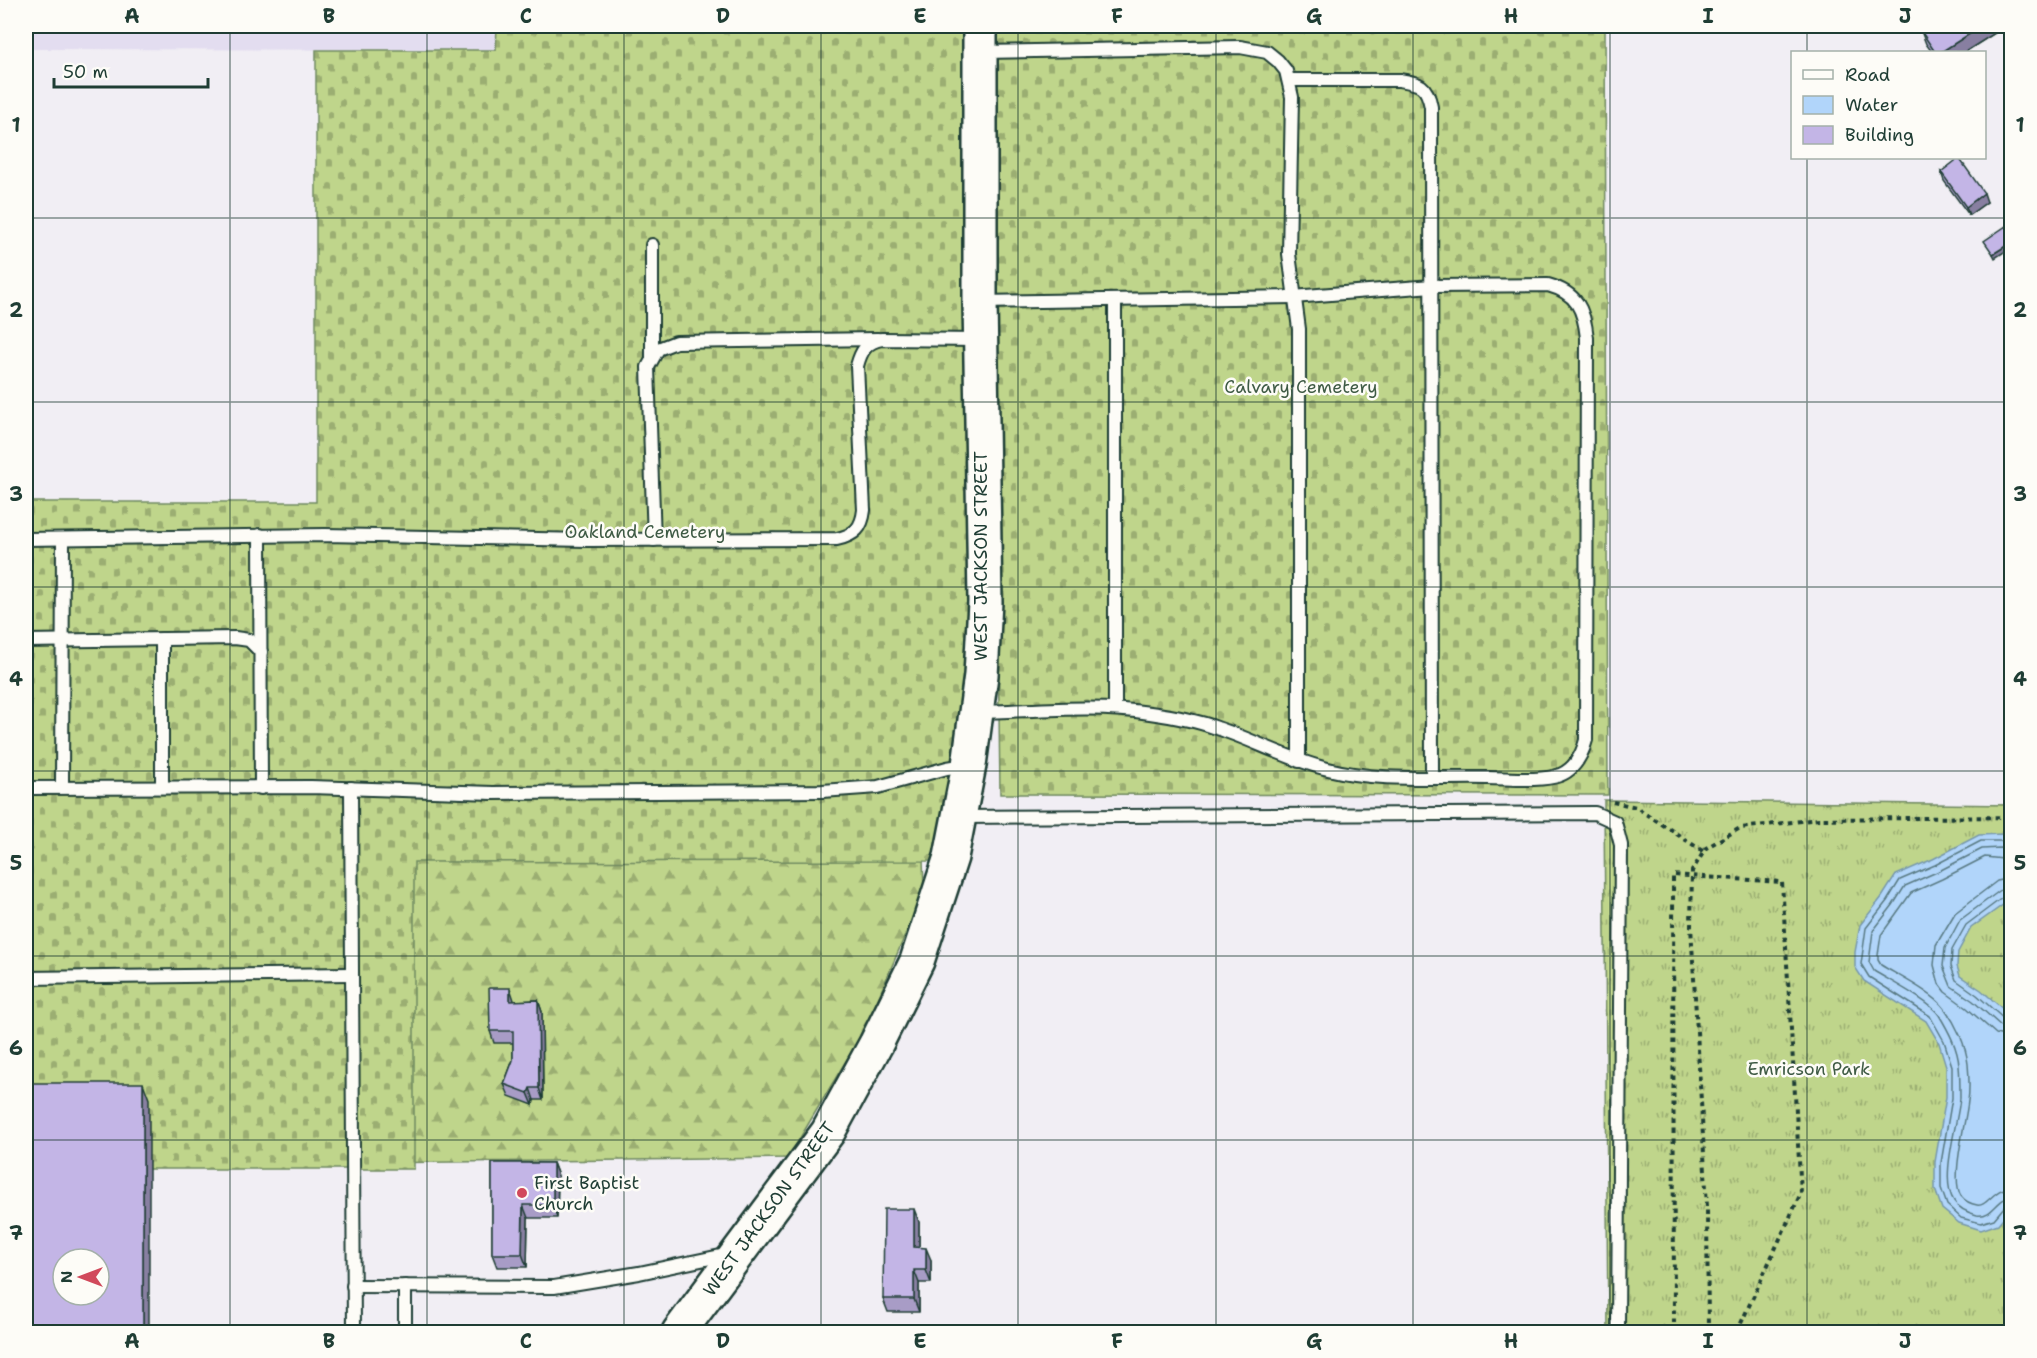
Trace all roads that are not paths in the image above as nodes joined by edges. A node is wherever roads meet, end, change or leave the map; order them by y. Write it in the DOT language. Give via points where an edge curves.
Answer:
graph roads {
  1 [pos="980,39"];
  2 [pos="1289,80"];
  3 [pos="652,245"];
  4 [pos="1431,286"];
  5 [pos="1293,297"];
  6 [pos="1114,300"];
  7 [pos="980,302"];
  8 [pos="882,339"];
  9 [pos="980,340"];
  10 [pos="652,358"];
  11 [pos="260,535"];
  12 [pos="26,539"];
  13 [pos="63,539"];
  14 [pos="654,540"];
  15 [pos="162,639"];
  16 [pos="62,640"];
  17 [pos="26,641"];
  18 [pos="261,652"];
  19 [pos="1114,709"];
  20 [pos="976,712"];
  21 [pos="1299,761"];
  22 [pos="969,765"];
  23 [pos="1432,777"];
  24 [pos="62,787"];
  25 [pos="162,787"];
  26 [pos="26,788"];
  27 [pos="261,788"];
  28 [pos="351,788"];
  29 [pos="958,817"];
  30 [pos="352,974"];
  31 [pos="26,978"];
  32 [pos="739,1252"];
  33 [pos="353,1286"];
  34 [pos="405,1286"];
  35 [pos="687,1330"];
  36 [pos="354,1332"];
  37 [pos="405,1332"];
  38 [pos="1618,1332"];
  1 -- 2 [label="lane" via="1240,47 1267,52 1286,71"];
  1 -- 7 [label="street, WEST JACKSON STREET"];
  2 -- 4 [label="lane" via="1399,80 1415,82 1429,95"];
  2 -- 5 [label="lane" via="1293,129 1289,254"];
  3 -- 10 [label="lane"];
  4 -- 5 [label="lane"];
  4 -- 23 [label="lane"];
  4 -- 23 [label="lane" via="1548,285 1562,289 1582,310 1587,338 1586,728 1582,754 1569,770 1558,776"];
  5 -- 6 [label="lane"];
  5 -- 21 [label="lane" via="1299,329"];
  6 -- 7 [label="lane"];
  6 -- 19 [label="lane"];
  7 -- 9 [label="street, WEST JACKSON STREET"];
  8 -- 9 [label="lane"];
  8 -- 10 [label="lane" via="676,342 658,349"];
  8 -- 14 [label="lane" via="866,346 857,366 864,510 858,531 837,539"];
  9 -- 20 [label="street, WEST JACKSON STREET" via="985,602"];
  10 -- 14 [label="lane" via="648,367"];
  11 -- 13 [label="lane"];
  11 -- 14 [label="lane"];
  11 -- 18 [label="lane"];
  12 -- 13 [label="lane"];
  13 -- 16 [label="lane"];
  15 -- 16 [label="lane"];
  15 -- 18 [label="lane" via="244,638"];
  15 -- 25 [label="lane"];
  16 -- 17 [label="lane"];
  16 -- 24 [label="lane"];
  18 -- 27 [label="lane"];
  19 -- 20 [label="lane"];
  19 -- 21 [label="lane" via="1217,728"];
  20 -- 22 [label="street, WEST JACKSON STREET"];
  21 -- 23 [label="lane" via="1359,776"];
  22 -- 28 [label="lane" via="878,787 822,791 493,793"];
  22 -- 29 [label="street, WEST JACKSON STREET"];
  24 -- 25 [label="lane"];
  24 -- 26 [label="lane"];
  25 -- 27 [label="lane"];
  27 -- 28 [label="lane"];
  28 -- 30 [label="lane"];
  29 -- 32 [label="street, WEST JACKSON STREET" via="951,857 917,961 876,1044 828,1132"];
  29 -- 38 [label="lane" via="1595,813 1615,822 1621,845"];
  30 -- 31 [label="lane"];
  30 -- 33 [label="lane"];
  32 -- 34 [label="lane" via="554,1287"];
  32 -- 35 [label="street, WEST JACKSON STREET"];
  33 -- 34 [label="lane"];
  33 -- 36 [label="lane"];
  34 -- 37 [label="lane"];
}
